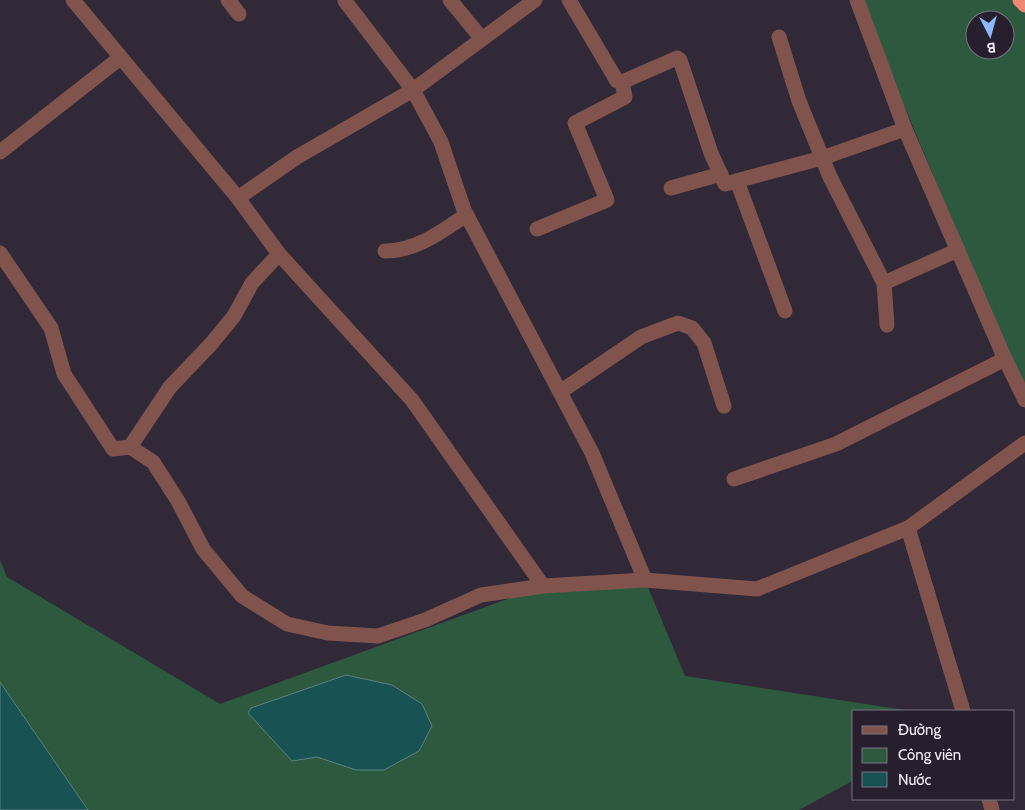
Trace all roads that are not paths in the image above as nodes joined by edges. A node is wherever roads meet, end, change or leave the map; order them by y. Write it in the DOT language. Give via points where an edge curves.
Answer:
graph roads {
  1 [pos="73,0"];
  2 [pos="228,0"];
  3 [pos="450,0"];
  4 [pos="535,0"];
  5 [pos="569,0"];
  6 [pos="857,0"];
  7 [pos="1020,0"];
  8 [pos="345,1"];
  9 [pos="1025,5"];
  10 [pos="239,14"];
  11 [pos="778,37"];
  12 [pos="482,39"];
  13 [pos="120,58"];
  14 [pos="622,82"];
  15 [pos="413,90"];
  16 [pos="905,129"];
  17 [pos="0,152"];
  18 [pos="822,158"];
  19 [pos="721,174"];
  20 [pos="737,181"];
  21 [pos="670,188"];
  22 [pos="238,198"];
  23 [pos="466,215"];
  24 [pos="537,229"];
  25 [pos="958,250"];
  26 [pos="385,251"];
  27 [pos="0,253"];
  28 [pos="279,254"];
  29 [pos="884,283"];
  30 [pos="785,311"];
  31 [pos="887,325"];
  32 [pos="1005,359"];
  33 [pos="560,392"];
  34 [pos="1025,400"];
  35 [pos="724,406"];
  36 [pos="1025,443"];
  37 [pos="130,447"];
  38 [pos="734,480"];
  39 [pos="908,528"];
  40 [pos="644,580"];
  41 [pos="543,586"];
  42 [pos="963,710"];
  1 -- 13 [label="street"];
  2 -- 10 [label="street"];
  3 -- 12 [label="street"];
  4 -- 12 [label="street"];
  5 -- 14 [label="street" via="617,81"];
  6 -- 16 [label="street"];
  7 -- 9 [label="highway"];
  8 -- 15 [label="street"];
  11 -- 18 [label="street"];
  12 -- 15 [label="street"];
  13 -- 17 [label="street"];
  13 -- 22 [label="street"];
  14 -- 19 [label="street" via="677,58 680,60"];
  14 -- 24 [label="street" via="625,97 574,123 607,200"];
  15 -- 22 [label="street" via="297,158"];
  15 -- 23 [label="street" via="441,142"];
  16 -- 18 [label="street"];
  16 -- 25 [label="street"];
  18 -- 20 [label="street"];
  18 -- 29 [label="street"];
  19 -- 20 [label="street" via="725,184"];
  19 -- 21 [label="street"];
  20 -- 30 [label="street"];
  22 -- 28 [label="street"];
  23 -- 26 [label="street" via="427,240 399,251"];
  23 -- 33 [label="street"];
  25 -- 29 [label="street"];
  25 -- 32 [label="street"];
  27 -- 37 [label="street" via="51,328 64,374 113,449"];
  28 -- 37 [label="street" via="252,283 234,316 217,337 170,387"];
  28 -- 41 [label="street" via="412,400"];
  29 -- 31 [label="street"];
  32 -- 34 [label="street"];
  32 -- 38 [label="street" via="836,444"];
  33 -- 35 [label="street" via="642,337 678,323 692,328 704,343"];
  33 -- 40 [label="street" via="592,453"];
  36 -- 39 [label="street"];
  37 -- 41 [label="street" via="152,462 203,549 242,596 287,624 328,633 378,636 425,620 481,595"];
  39 -- 40 [label="street" via="757,589"];
  39 -- 42 [label="street"];
  40 -- 41 [label="street"];
}
